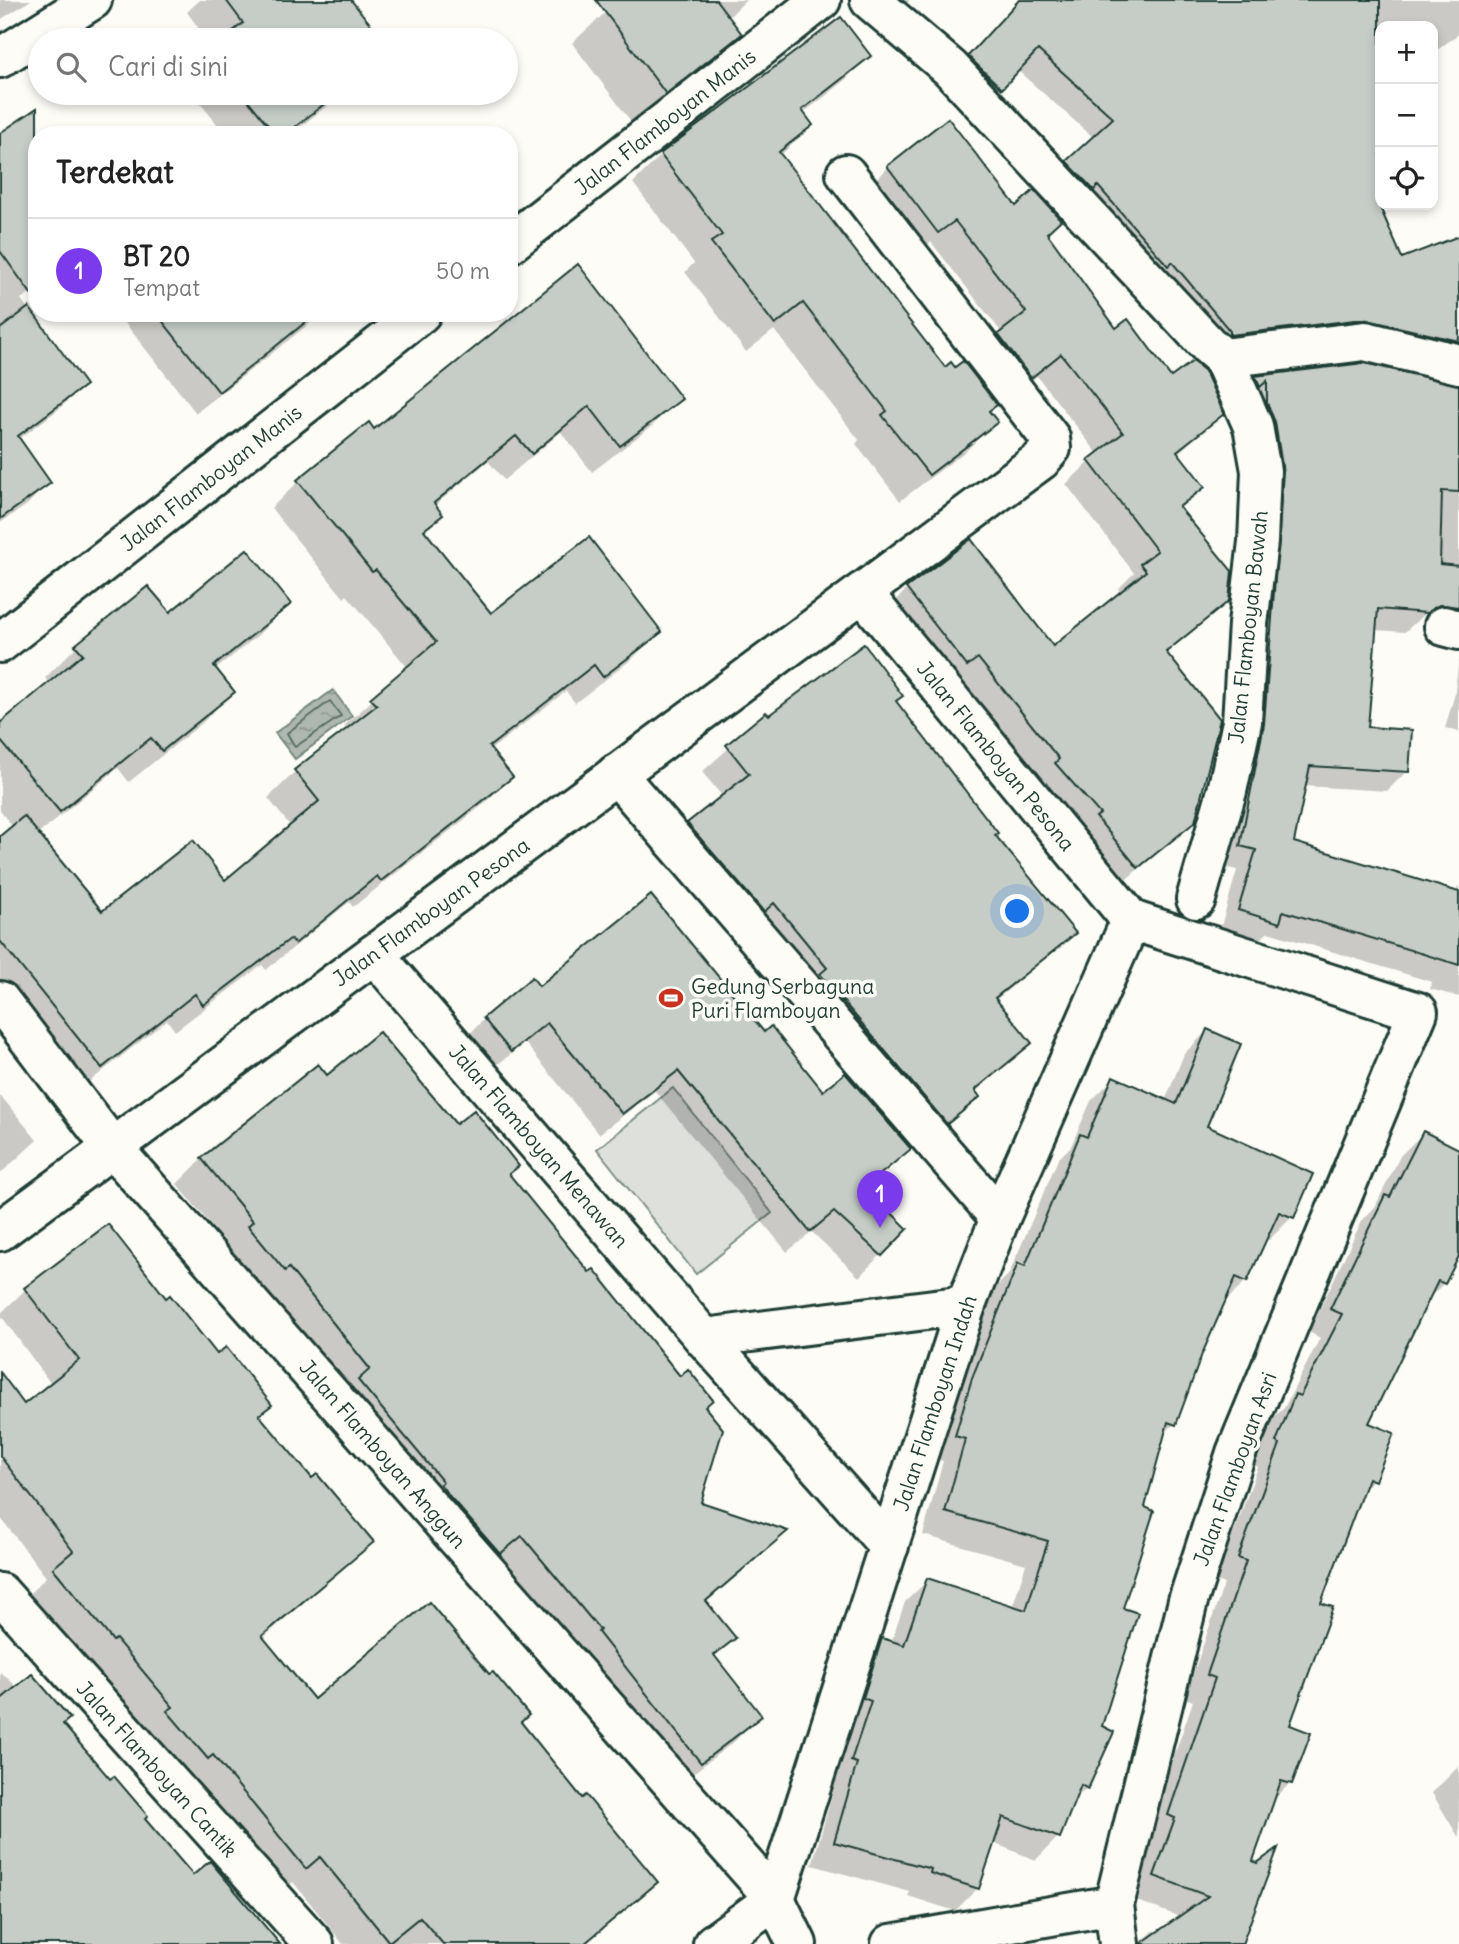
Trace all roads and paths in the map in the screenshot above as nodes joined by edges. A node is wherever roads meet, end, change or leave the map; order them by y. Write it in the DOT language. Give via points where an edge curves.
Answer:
graph roads {
  1 [pos="92,0"];
  2 [pos="821,0"];
  3 [pos="870,0"];
  4 [pos="48,28"];
  5 [pos="28,40"];
  6 [pos="0,58"];
  7 [pos="846,174"];
  8 [pos="518,237"];
  9 [pos="410,322"];
  10 [pos="1223,358"];
  11 [pos="1459,364"];
  12 [pos="862,592"];
  13 [pos="0,643"];
  14 [pos="616,775"];
  15 [pos="1196,899"];
  16 [pos="1131,920"];
  17 [pos="374,954"];
  18 [pos="0,1001"];
  19 [pos="111,1146"];
  20 [pos="1000,1217"];
  21 [pos="0,1231"];
  22 [pos="966,1305"];
  23 [pos="704,1338"];
  24 [pos="889,1546"];
  25 [pos="0,1593"];
  26 [pos="775,1899"];
  27 [pos="1114,1905"];
  28 [pos="314,1944"];
  29 [pos="713,1944"];
  30 [pos="797,1944"];
  31 [pos="891,1944"];
  32 [pos="1119,1944"];
  1 -- 4 [label="street"];
  2 -- 8 [label="street, Jalan Flamboyan Manis"];
  3 -- 10 [label="street, Jalan Flamboyan Bawah" via="950,68"];
  5 -- 6 [label="street"];
  7 -- 12 [label="street, Jalan Flamboyan Pesona" via="1050,438 1051,448"];
  9 -- 13 [label="street, Jalan Flamboyan Manis"];
  10 -- 11 [label="street" via="1365,341"];
  10 -- 15 [label="street, Jalan Flamboyan Bawah" via="1253,426 1261,471 1258,542 1242,722"];
  12 -- 14 [label="street, Jalan Flamboyan Pesona"];
  12 -- 16 [label="street, Jalan Flamboyan Pesona"];
  14 -- 17 [label="street, Jalan Flamboyan Pesona"];
  14 -- 20 [label="street"];
  16 -- 20 [label="street, Jalan Flamboyan Indah"];
  16 -- 27 [label="street, Jalan Flamboyan Asri" via="1418,1012 1236,1453 1188,1601"];
  17 -- 19 [label="street, Jalan Flamboyan Pesona"];
  17 -- 23 [label="street, Jalan Flamboyan Menawan"];
  18 -- 19 [label="street, Jalan Flamboyan Anggun"];
  19 -- 21 [label="street, Jalan Flamboyan Pesona"];
  19 -- 26 [label="street, Jalan Flamboyan Anggun"];
  20 -- 22 [label="street, Jalan Flamboyan Indah"];
  22 -- 23 [label="street"];
  22 -- 24 [label="street, Jalan Flamboyan Indah"];
  23 -- 24 [label="street, Jalan Flamboyan Menawan"];
  24 -- 26 [label="street, Jalan Flamboyan Indah"];
  25 -- 28 [label="street, Jalan Flamboyan Cantik"];
  26 -- 29 [label="street"];
  26 -- 30 [label="street, Jalan Flamboyan Anggun"];
  27 -- 31 [label="street"];
  27 -- 32 [label="street, Jalan Flamboyan Asri"];
}
